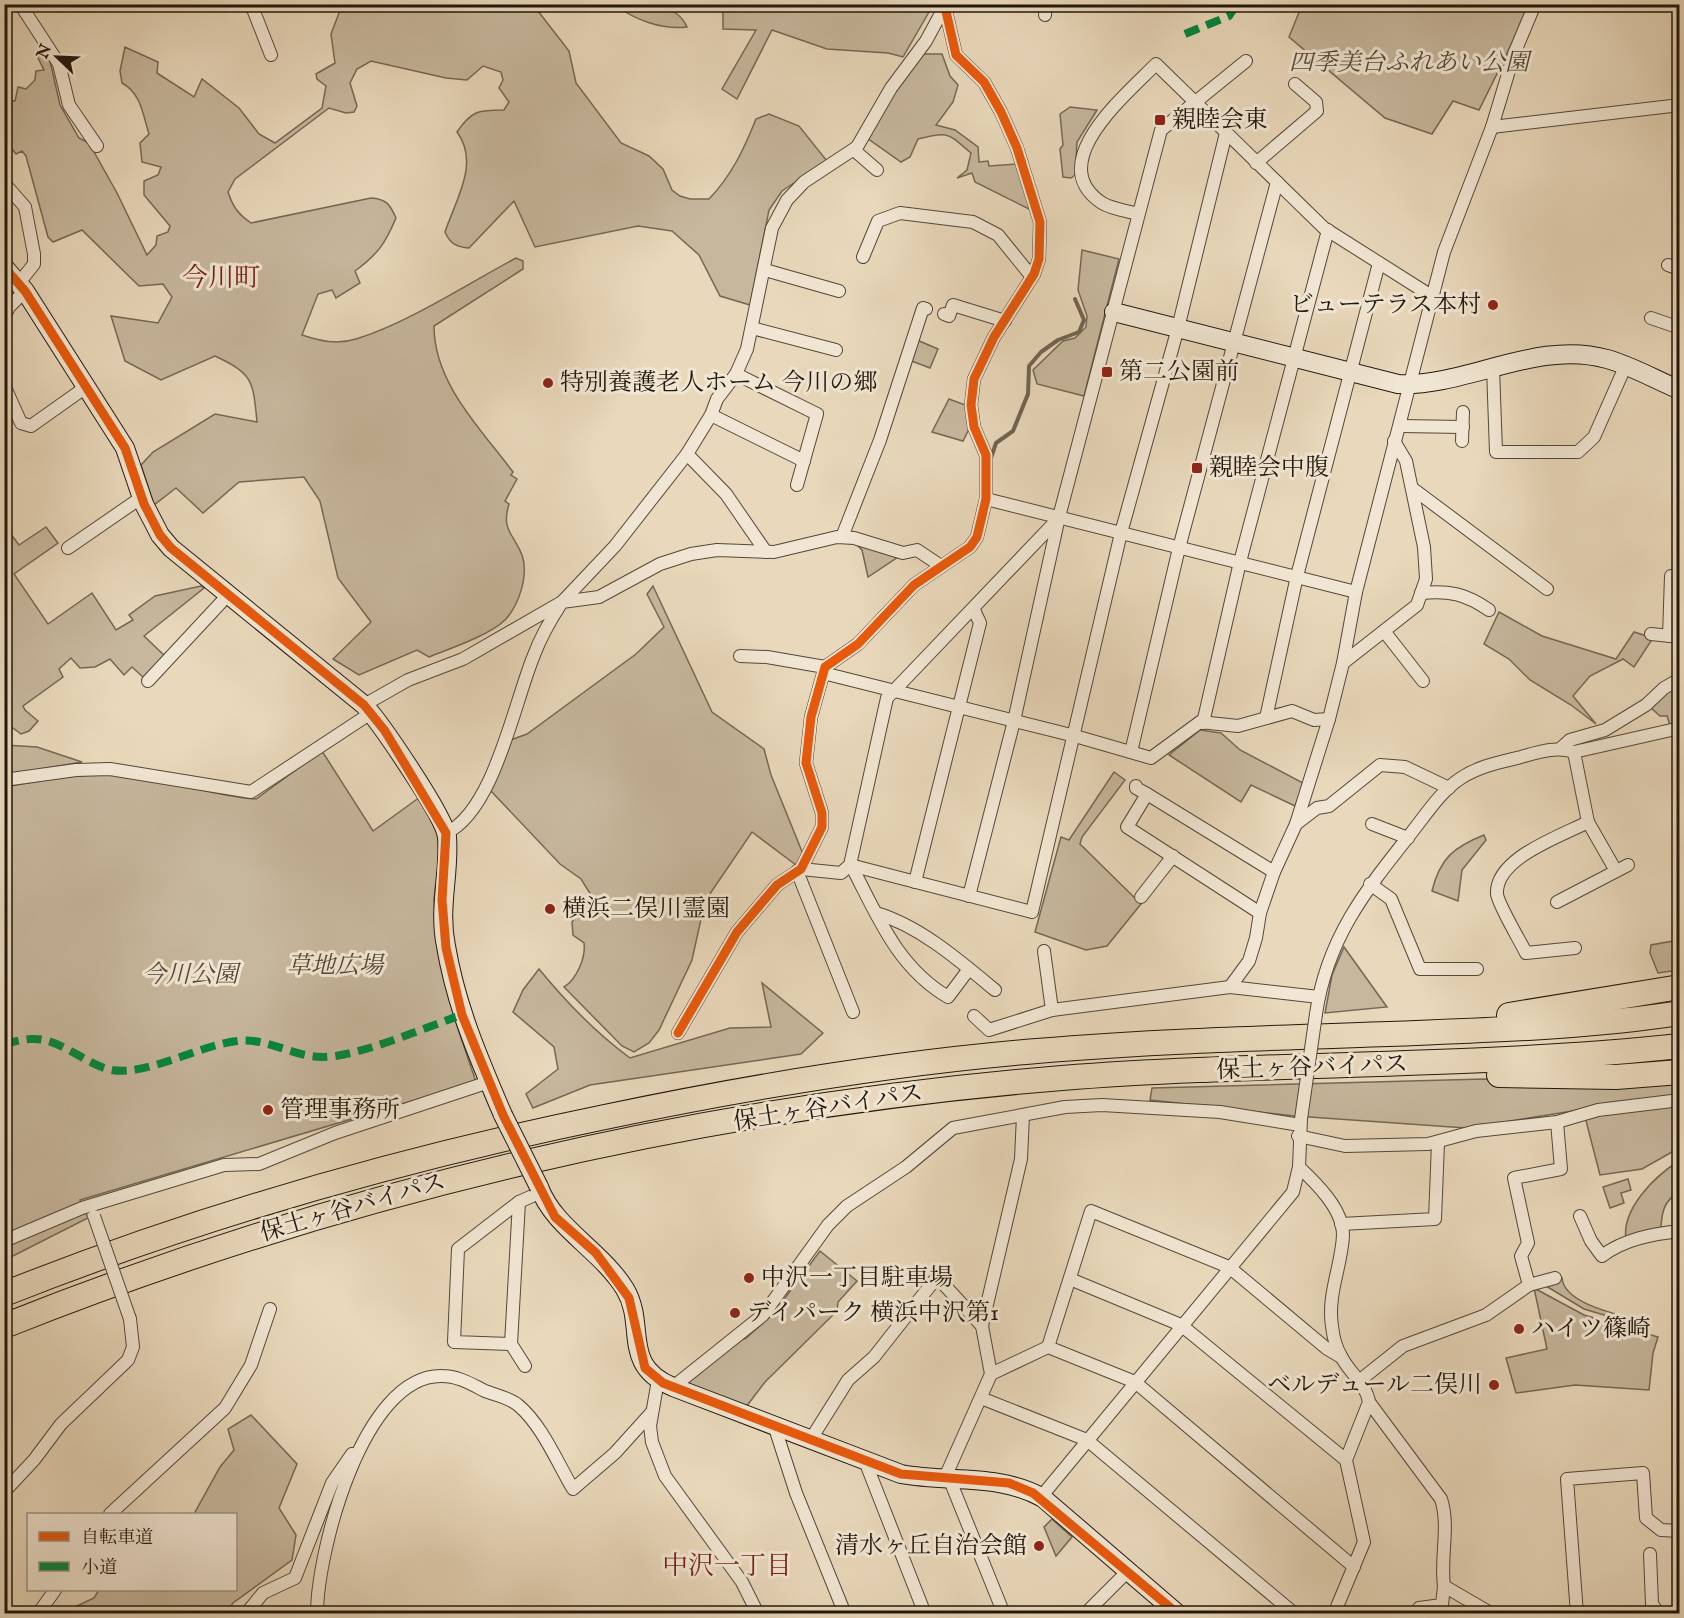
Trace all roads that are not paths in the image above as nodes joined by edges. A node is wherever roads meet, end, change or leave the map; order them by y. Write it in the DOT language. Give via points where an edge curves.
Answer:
graph roads {
  1 [pos="20,4"];
  2 [pos="252,4"];
  3 [pos="1535,4"];
  4 [pos="945,6"];
  5 [pos="271,55"];
  6 [pos="1246,60"];
  7 [pos="1295,84"];
  8 [pos="1195,102"];
  9 [pos="1680,105"];
  10 [pos="1492,127"];
  11 [pos="1226,133"];
  12 [pos="97,146"];
  13 [pos="854,150"];
  14 [pos="1256,163"];
  15 [pos="877,170"];
  16 [pos="1277,182"];
  17 [pos="4,183"];
  18 [pos="1138,214"];
  19 [pos="1328,230"];
  20 [pos="863,257"];
  21 [pos="1379,263"];
  22 [pos="4,267"];
  23 [pos="765,270"];
  24 [pos="1032,277"];
  25 [pos="22,287"];
  26 [pos="839,291"];
  27 [pos="1433,297"];
  28 [pos="926,309"];
  29 [pos="1114,312"];
  30 [pos="944,314"];
  31 [pos="4,316"];
  32 [pos="1651,318"];
  33 [pos="1005,321"];
  34 [pos="752,328"];
  35 [pos="1178,328"];
  36 [pos="1680,328"];
  37 [pos="1235,343"];
  38 [pos="836,350"];
  39 [pos="1294,358"];
  40 [pos="1625,367"];
  41 [pos="1493,368"];
  42 [pos="1351,372"];
  43 [pos="736,374"];
  44 [pos="1411,384"];
  45 [pos="4,385"];
  46 [pos="86,387"];
  47 [pos="1680,390"];
  48 [pos="1463,411"];
  49 [pos="711,415"];
  50 [pos="1401,426"];
  51 [pos="1463,427"];
  52 [pos="1394,441"];
  53 [pos="1462,441"];
  54 [pos="687,454"];
  55 [pos="804,461"];
  56 [pos="797,485"];
  57 [pos="1412,488"];
  58 [pos="142,497"];
  59 [pos="986,499"];
  60 [pos="1059,517"];
  61 [pos="1121,533"];
  62 [pos="842,537"];
  63 [pos="68,548"];
  64 [pos="1179,548"];
  65 [pos="766,552"];
  66 [pos="1240,562"];
  67 [pos="941,566"];
  68 [pos="1297,576"];
  69 [pos="1671,576"];
  70 [pos="1547,589"];
  71 [pos="1356,592"];
  72 [pos="1421,593"];
  73 [pos="228,595"];
  74 [pos="562,602"];
  75 [pos="1489,609"];
  76 [pos="974,610"];
  77 [pos="1384,631"];
  78 [pos="1651,634"];
  79 [pos="1674,637"];
  80 [pos="740,656"];
  81 [pos="1343,663"];
  82 [pos="824,670"];
  83 [pos="1680,679"];
  84 [pos="148,681"];
  85 [pos="1423,681"];
  86 [pos="893,690"];
  87 [pos="959,707"];
  88 [pos="368,709"];
  89 [pos="1266,718"];
  90 [pos="1329,719"];
  91 [pos="1014,721"];
  92 [pos="1203,723"];
  93 [pos="1680,728"];
  94 [pos="1075,736"];
  95 [pos="1562,748"];
  96 [pos="1131,752"];
  97 [pos="1574,752"];
  98 [pos="4,780"];
  99 [pos="1137,786"];
  100 [pos="1449,788"];
  101 [pos="1147,794"];
  102 [pos="1588,822"];
  103 [pos="1296,824"];
  104 [pos="1372,824"];
  105 [pos="446,833"];
  106 [pos="1408,837"];
  107 [pos="1173,856"];
  108 [pos="850,865"];
  109 [pos="1628,865"];
  110 [pos="799,870"];
  111 [pos="1616,871"];
  112 [pos="1274,872"];
  113 [pos="915,882"];
  114 [pos="1370,884"];
  115 [pos="969,896"];
  116 [pos="1141,897"];
  117 [pos="1557,902"];
  118 [pos="876,913"];
  119 [pos="1260,913"];
  120 [pos="1575,948"];
  121 [pos="1044,951"];
  122 [pos="969,969"];
  123 [pos="1477,969"];
  124 [pos="1230,987"];
  125 [pos="1680,987"];
  126 [pos="994,990"];
  127 [pos="1319,997"];
  128 [pos="1052,1010"];
  129 [pos="853,1012"];
  130 [pos="1680,1013"];
  131 [pos="974,1016"];
  132 [pos="678,1034"];
  133 [pos="1388,1034"];
  134 [pos="1680,1046"];
  135 [pos="1369,1066"];
  136 [pos="1680,1072"];
  137 [pos="489,1082"];
  138 [pos="1680,1100"];
  139 [pos="1023,1115"];
  140 [pos="1557,1122"];
  141 [pos="1300,1126"];
  142 [pos="1438,1143"];
  143 [pos="1299,1167"];
  144 [pos="540,1190"];
  145 [pos="519,1202"];
  146 [pos="93,1211"];
  147 [pos="1580,1216"];
  148 [pos="1341,1224"];
  149 [pos="1680,1231"];
  150 [pos="4,1241"];
  151 [pos="1229,1267"];
  152 [pos="1555,1278"];
  153 [pos="1070,1279"];
  154 [pos="1529,1285"];
  155 [pos="4,1294"];
  156 [pos="270,1309"];
  157 [pos="1181,1325"];
  158 [pos="4,1326"];
  159 [pos="982,1326"];
  160 [pos="511,1344"];
  161 [pos="1048,1347"];
  162 [pos="1341,1357"];
  163 [pos="525,1366"];
  164 [pos="991,1374"];
  165 [pos="1359,1381"];
  166 [pos="1135,1382"];
  167 [pos="666,1383"];
  168 [pos="981,1398"];
  169 [pos="1369,1402"];
  170 [pos="652,1412"];
  171 [pos="373,1425"];
  172 [pos="774,1425"];
  173 [pos="811,1439"];
  174 [pos="1087,1440"];
  175 [pos="1346,1460"];
  176 [pos="865,1461"];
  177 [pos="949,1478"];
  178 [pos="4,1492"];
  179 [pos="1041,1497"];
  180 [pos="112,1513"];
  181 [pos="1680,1531"];
  182 [pos="1650,1554"];
  183 [pos="1354,1567"];
  184 [pos="1127,1572"];
  185 [pos="1444,1586"];
  186 [pos="53,1591"];
  187 [pos="1419,1608"];
  188 [pos="1441,1609"];
  189 [pos="1089,1613"];
  190 [pos="38,1614"];
  191 [pos="246,1614"];
  192 [pos="316,1614"];
  193 [pos="758,1614"];
  194 [pos="845,1614"];
  195 [pos="925,1614"];
  196 [pos="1004,1614"];
  197 [pos="1178,1614"];
  198 [pos="1295,1614"];
  199 [pos="1334,1614"];
  200 [pos="1492,1614"];
  201 [pos="1577,1614"];
  202 [pos="1659,1614"];
  1 -- 12 [label="street" via="59,64 69,105"];
  2 -- 5 [label="street"];
  3 -- 10 [label="street" via="1514,54"];
  4 -- 13 [label="street"];
  4 -- 24 [label="street" via="956,55 984,82 1017,148 1040,222 1039,259"];
  6 -- 8 [label="street"];
  7 -- 14 [label="street" via="1316,102 1317,111"];
  8 -- 11 [label="street"];
  8 -- 18 [label="street" via="1161,130"];
  8 -- 18 [label="street" via="1156,64 1095,127 1081,161 1084,179 1092,194 1104,204"];
  9 -- 10 [label="street"];
  10 -- 27 [label="street" via="1444,252"];
  11 -- 14 [label="street"];
  11 -- 35 [label="street"];
  13 -- 15 [label="street"];
  13 -- 23 [label="street" via="804,182 787,200 772,228"];
  14 -- 16 [label="street"];
  16 -- 19 [label="street"];
  16 -- 37 [label="street"];
  17 -- 25 [label="street" via="25,207 34,254 34,264"];
  18 -- 29 [label="street"];
  19 -- 21 [label="street"];
  19 -- 39 [label="street"];
  20 -- 24 [label="street" via="878,221 900,213 973,222 998,235"];
  21 -- 27 [label="street"];
  21 -- 42 [label="street"];
  22 -- 25 [label="street"];
  23 -- 26 [label="street"];
  23 -- 34 [label="street"];
  24 -- 33 [label="street"];
  25 -- 31 [label="street"];
  25 -- 46 [label="street"];
  27 -- 44 [label="street"];
  28 -- 62 [label="street" via="923,308 880,440"];
  29 -- 35 [label="street"];
  29 -- 60 [label="street"];
  30 -- 33 [label="street" via="949,316 953,305"];
  32 -- 36 [label="street"];
  33 -- 59 [label="street" via="980,362 971,405 974,427 986,455"];
  34 -- 38 [label="street"];
  34 -- 43 [label="street"];
  35 -- 37 [label="street"];
  35 -- 61 [label="street"];
  37 -- 39 [label="street"];
  37 -- 64 [label="street"];
  39 -- 42 [label="street"];
  39 -- 66 [label="street"];
  40 -- 41 [label="street" via="1607,359 1561,355"];
  40 -- 41 [label="street" via="1594,437 1578,452 1496,452"];
  40 -- 47 [label="street"];
  41 -- 44 [label="street"];
  42 -- 44 [label="street"];
  42 -- 68 [label="street"];
  43 -- 49 [label="street" via="717,399"];
  43 -- 55 [label="street" via="817,414"];
  44 -- 50 [label="street"];
  45 -- 46 [label="street" via="21,423 31,426"];
  46 -- 58 [label="street" via="125,448"];
  48 -- 51 [label="street"];
  49 -- 54 [label="street"];
  49 -- 55 [label="street"];
  50 -- 51 [label="street"];
  50 -- 52 [label="street"];
  51 -- 53 [label="street"];
  52 -- 57 [label="street" via="1406,461"];
  52 -- 71 [label="street"];
  54 -- 65 [label="street" via="726,494"];
  54 -- 74 [label="street" via="615,546"];
  55 -- 56 [label="street"];
  57 -- 70 [label="street"];
  57 -- 72 [label="street" via="1426,565"];
  58 -- 63 [label="street"];
  58 -- 73 [label="street" via="160,535 171,548"];
  59 -- 60 [label="street"];
  59 -- 67 [label="street" via="977,537 970,547"];
  60 -- 61 [label="street"];
  60 -- 76 [label="street"];
  60 -- 91 [label="street"];
  61 -- 64 [label="street"];
  61 -- 94 [label="street"];
  62 -- 65 [label="street"];
  62 -- 67 [label="street" via="903,553 917,550"];
  64 -- 66 [label="street"];
  64 -- 96 [label="street"];
  65 -- 74 [label="street" via="717,550 691,554 660,564 599,597"];
  66 -- 68 [label="street"];
  66 -- 92 [label="street"];
  67 -- 82 [label="street" via="914,585 858,644"];
  68 -- 71 [label="street"];
  68 -- 89 [label="street"];
  69 -- 79 [label="street"];
  71 -- 81 [label="street"];
  72 -- 75 [label="street" via="1452,591"];
  72 -- 77 [label="street" via="1417,605"];
  73 -- 84 [label="street"];
  73 -- 88 [label="street"];
  74 -- 88 [label="street" via="491,645 408,680"];
  74 -- 105 [label="street" via="534,654 488,785 466,820"];
  76 -- 86 [label="street"];
  76 -- 87 [label="street" via="980,623"];
  77 -- 81 [label="street"];
  77 -- 85 [label="street"];
  78 -- 79 [label="street"];
  80 -- 82 [label="street" via="767,657"];
  81 -- 90 [label="street"];
  82 -- 86 [label="street"];
  82 -- 110 [label="street" via="811,717 806,763 822,813 822,827"];
  83 -- 95 [label="street" via="1605,730 1570,740"];
  86 -- 87 [label="street"];
  86 -- 108 [label="street" via="887,698"];
  87 -- 91 [label="street"];
  87 -- 113 [label="street"];
  88 -- 98 [label="street" via="251,792 110,769"];
  88 -- 105 [label="street"];
  89 -- 90 [label="street" via="1292,711 1314,720"];
  89 -- 92 [label="street" via="1238,726"];
  90 -- 103 [label="street"];
  91 -- 94 [label="street"];
  91 -- 115 [label="street"];
  92 -- 96 [label="street" via="1151,759"];
  93 -- 97 [label="street"];
  94 -- 96 [label="street"];
  94 -- 115 [label="street" via="1032,912"];
  95 -- 97 [label="street"];
  95 -- 100 [label="street" via="1484,768"];
  97 -- 102 [label="street"];
  99 -- 101 [label="street"];
  100 -- 103 [label="street" via="1405,767 1380,765 1329,806 1317,808"];
  100 -- 106 [label="street"];
  101 -- 107 [label="street" via="1127,826"];
  101 -- 112 [label="street"];
  102 -- 111 [label="street"];
  102 -- 120 [label="street" via="1513,861 1499,880 1497,896 1526,953"];
  103 -- 112 [label="street"];
  104 -- 106 [label="street"];
  105 -- 137 [label="street" via="442,900 446,948 462,1014"];
  106 -- 114 [label="street"];
  107 -- 116 [label="street"];
  107 -- 119 [label="street"];
  108 -- 110 [label="street" via="841,873"];
  108 -- 113 [label="street"];
  108 -- 118 [label="street"];
  109 -- 111 [label="street"];
  110 -- 129 [label="street"];
  110 -- 132 [label="street" via="777,885 737,932"];
  111 -- 117 [label="street"];
  112 -- 119 [label="street"];
  113 -- 115 [label="street"];
  114 -- 123 [label="street" via="1391,899 1420,969"];
  114 -- 127 [label="street" via="1331,954"];
  118 -- 122 [label="street" via="899,920"];
  118 -- 122 [label="street" via="882,930 917,975 941,993 953,997"];
  119 -- 124 [label="street" via="1249,961"];
  121 -- 128 [label="street"];
  122 -- 126 [label="street"];
  124 -- 127 [label="street"];
  124 -- 128 [label="street"];
  125 -- 133 [label="highway"];
  127 -- 141 [label="street, bridge"];
  128 -- 131 [label="street" via="988,1030"];
  130 -- 133 [label="highway, 保土ヶ谷バイパス" via="1544,1027"];
  133 -- 155 [label="highway, 保土ヶ谷バイパス" via="1113,1045 985,1055 715,1094 535,1131 399,1165 215,1218"];
  134 -- 135 [label="highway, 保土ヶ谷バイパス" via="1549,1059"];
  135 -- 136 [label="highway" via="1556,1077"];
  135 -- 158 [label="highway, 保土ヶ谷バイパス" via="1165,1072 1007,1083 763,1116 568,1152 352,1207 228,1244"];
  137 -- 144 [label="street, bridge"];
  137 -- 146 [label="street" via="335,1133 260,1164 224,1165"];
  138 -- 140 [label="street" via="1598,1110"];
  139 -- 141 [label="street" via="1065,1107 1136,1105 1220,1112"];
  139 -- 159 [label="street" via="1021,1159"];
  139 -- 167 [label="street" via="953,1128 848,1206 828,1225 763,1315"];
  140 -- 142 [label="street" via="1476,1131"];
  140 -- 154 [label="street" via="1562,1169 1514,1178 1528,1243 1521,1256"];
  141 -- 142 [label="street" via="1346,1146"];
  141 -- 143 [label="street"];
  142 -- 148 [label="street" via="1435,1219"];
  143 -- 148 [label="street" via="1327,1199"];
  143 -- 151 [label="street" via="1293,1192"];
  144 -- 145 [label="street"];
  144 -- 167 [label="street" via="555,1217 596,1253 624,1289 645,1368"];
  145 -- 160 [label="street"];
  145 -- 160 [label="street" via="458,1249 454,1342"];
  146 -- 150 [label="street"];
  146 -- 178 [label="street, bridge" via="130,1319 133,1347 128,1360 61,1424"];
  147 -- 149 [label="street" via="1602,1256 1614,1247 1654,1234"];
  148 -- 162 [label="street" via="1331,1303 1332,1325"];
  151 -- 153 [label="street" via="1091,1211"];
  151 -- 157 [label="street"];
  151 -- 162 [label="street"];
  152 -- 154 [label="street"];
  153 -- 157 [label="street"];
  153 -- 161 [label="street"];
  154 -- 165 [label="street" via="1486,1315 1403,1346"];
  156 -- 180 [label="street" via="251,1365 225,1408"];
  157 -- 166 [label="street"];
  157 -- 175 [label="street"];
  159 -- 164 [label="street"];
  159 -- 173 [label="street" via="937,1277 874,1357 848,1380"];
  160 -- 163 [label="street"];
  161 -- 164 [label="street"];
  161 -- 166 [label="street"];
  162 -- 165 [label="street"];
  164 -- 168 [label="street"];
  165 -- 169 [label="street"];
  166 -- 174 [label="street"];
  166 -- 183 [label="street"];
  167 -- 170 [label="street"];
  167 -- 172 [label="street"];
  168 -- 174 [label="street"];
  168 -- 177 [label="street" via="947,1473"];
  169 -- 175 [label="street"];
  169 -- 185 [label="street" via="1441,1499 1445,1511"];
  170 -- 171 [label="street" via="615,1453 573,1489 529,1416 516,1403 457,1378 441,1376 409,1386"];
  170 -- 193 [label="street" via="652,1442 665,1476 742,1582"];
  171 -- 191 [label="street" via="332,1484 295,1578 263,1593"];
  171 -- 192 [label="street" via="342,1489 317,1587"];
  172 -- 173 [label="street"];
  172 -- 194 [label="street" via="796,1493"];
  173 -- 176 [label="street"];
  174 -- 179 [label="street"];
  174 -- 198 [label="street"];
  175 -- 183 [label="street" via="1364,1542"];
  176 -- 177 [label="street" via="901,1474"];
  176 -- 195 [label="street"];
  177 -- 179 [label="street" via="1009,1483"];
  177 -- 196 [label="street"];
  179 -- 184 [label="street"];
  181 -- 201 [label="street" via="1661,1530 1646,1518 1643,1473 1567,1479"];
  182 -- 202 [label="street" via="1652,1604"];
  183 -- 199 [label="street"];
  184 -- 189 [label="street"];
  184 -- 197 [label="street"];
  185 -- 188 [label="street"];
  185 -- 200 [label="street"];
  186 -- 190 [label="street"];
  187 -- 188 [label="street"];
}
